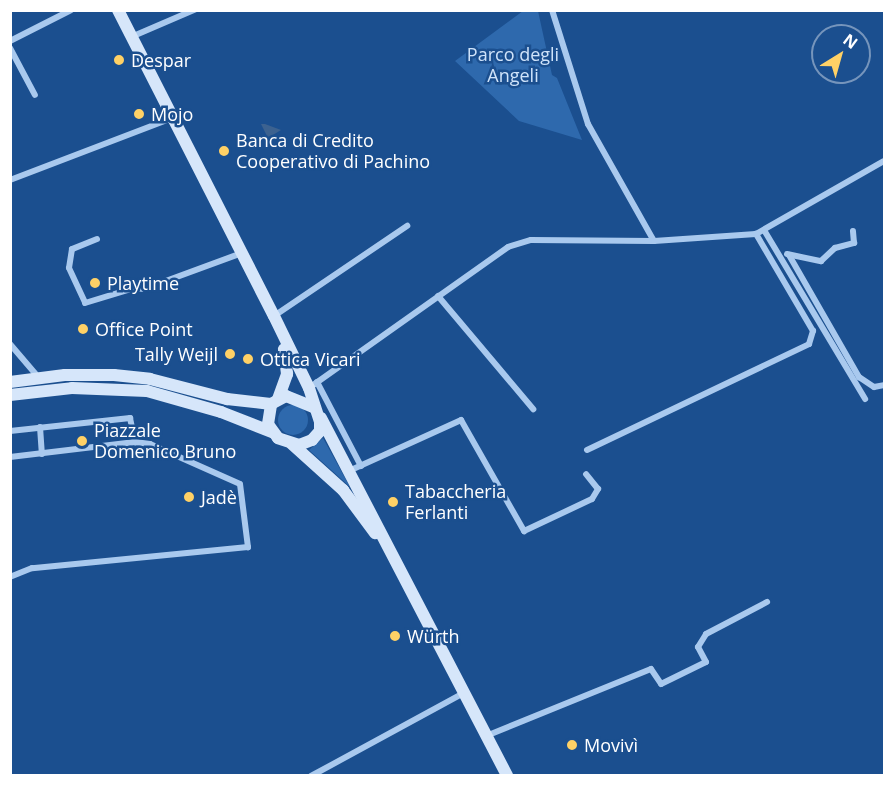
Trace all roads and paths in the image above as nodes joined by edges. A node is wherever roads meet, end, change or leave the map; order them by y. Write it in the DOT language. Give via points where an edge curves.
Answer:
graph roads {
  1 [pos="71,10"];
  2 [pos="117,10"];
  3 [pos="194,10"];
  4 [pos="552,10"];
  5 [pos="131,37"];
  6 [pos="10,41"];
  7 [pos="10,48"];
  8 [pos="36,95"];
  9 [pos="172,118"];
  10 [pos="885,161"];
  11 [pos="10,180"];
  12 [pos="407,226"];
  13 [pos="765,230"];
  14 [pos="853,231"];
  15 [pos="756,234"];
  16 [pos="97,238"];
  17 [pos="654,241"];
  18 [pos="777,252"];
  19 [pos="242,253"];
  20 [pos="789,255"];
  21 [pos="438,296"];
  22 [pos="274,316"];
  23 [pos="282,336"];
  24 [pos="10,344"];
  25 [pos="39,379"];
  26 [pos="10,382"];
  27 [pos="313,385"];
  28 [pos="885,385"];
  29 [pos="10,395"];
  30 [pos="865,399"];
  31 [pos="275,401"];
  32 [pos="533,409"];
  33 [pos="317,411"];
  34 [pos="39,428"];
  35 [pos="10,430"];
  36 [pos="272,432"];
  37 [pos="135,442"];
  38 [pos="292,444"];
  39 [pos="586,450"];
  40 [pos="42,454"];
  41 [pos="10,457"];
  42 [pos="356,468"];
  43 [pos="586,474"];
  44 [pos="401,571"];
  45 [pos="10,577"];
  46 [pos="767,602"];
  47 [pos="465,693"];
  48 [pos="486,736"];
  49 [pos="311,776"];
  50 [pos="507,776"];
  1 -- 6 [label="street"];
  2 -- 5 [label="main road"];
  3 -- 5 [label="street"];
  4 -- 17 [label="street" via="588,124"];
  5 -- 9 [label="main road"];
  7 -- 8 [label="street"];
  9 -- 11 [label="street"];
  9 -- 19 [label="main road"];
  10 -- 13 [label="street"];
  12 -- 22 [label="street"];
  13 -- 15 [label="street"];
  13 -- 18 [label="street"];
  14 -- 20 [label="street" via="854,243 836,248 821,261"];
  15 -- 17 [label="street"];
  15 -- 39 [label="street" via="813,331 809,344"];
  16 -- 19 [label="street" via="72,249 69,268 85,303 134,288 144,289"];
  17 -- 21 [label="street" via="531,240 508,247"];
  18 -- 20 [label="street"];
  18 -- 30 [label="street"];
  19 -- 22 [label="main road"];
  20 -- 28 [label="street" via="860,377 874,387"];
  21 -- 27 [label="street"];
  21 -- 32 [label="street"];
  22 -- 23 [label="main road"];
  23 -- 27 [label="main road"];
  23 -- 31 [label="main road" via="287,374"];
  24 -- 25 [label="street"];
  25 -- 26 [label="main road"];
  25 -- 31 [label="main road" via="65,375 150,379 227,399"];
  27 -- 33 [label="main road"];
  27 -- 42 [label="street"];
  29 -- 36 [label="main road" via="72,388 147,391 221,412"];
  31 -- 33 [label="main road" via="292,397"];
  31 -- 36 [label="main road" via="267,418"];
  33 -- 38 [label="main road" via="320,431 312,440"];
  33 -- 42 [label="main road"];
  34 -- 35 [label="street"];
  34 -- 37 [label="street" via="130,418"];
  34 -- 40 [label="street"];
  36 -- 38 [label="main road"];
  37 -- 40 [label="street"];
  37 -- 45 [label="street" via="150,444 240,484 248,547 32,568"];
  38 -- 44 [label="main road" via="347,495"];
  40 -- 41 [label="street"];
  42 -- 43 [label="street" via="461,420 524,531 592,499 598,489"];
  42 -- 44 [label="main road"];
  44 -- 47 [label="main road"];
  46 -- 48 [label="street" via="706,634 698,647 706,662 661,684 651,669"];
  47 -- 48 [label="main road"];
  47 -- 49 [label="street"];
  48 -- 50 [label="main road"];
}
